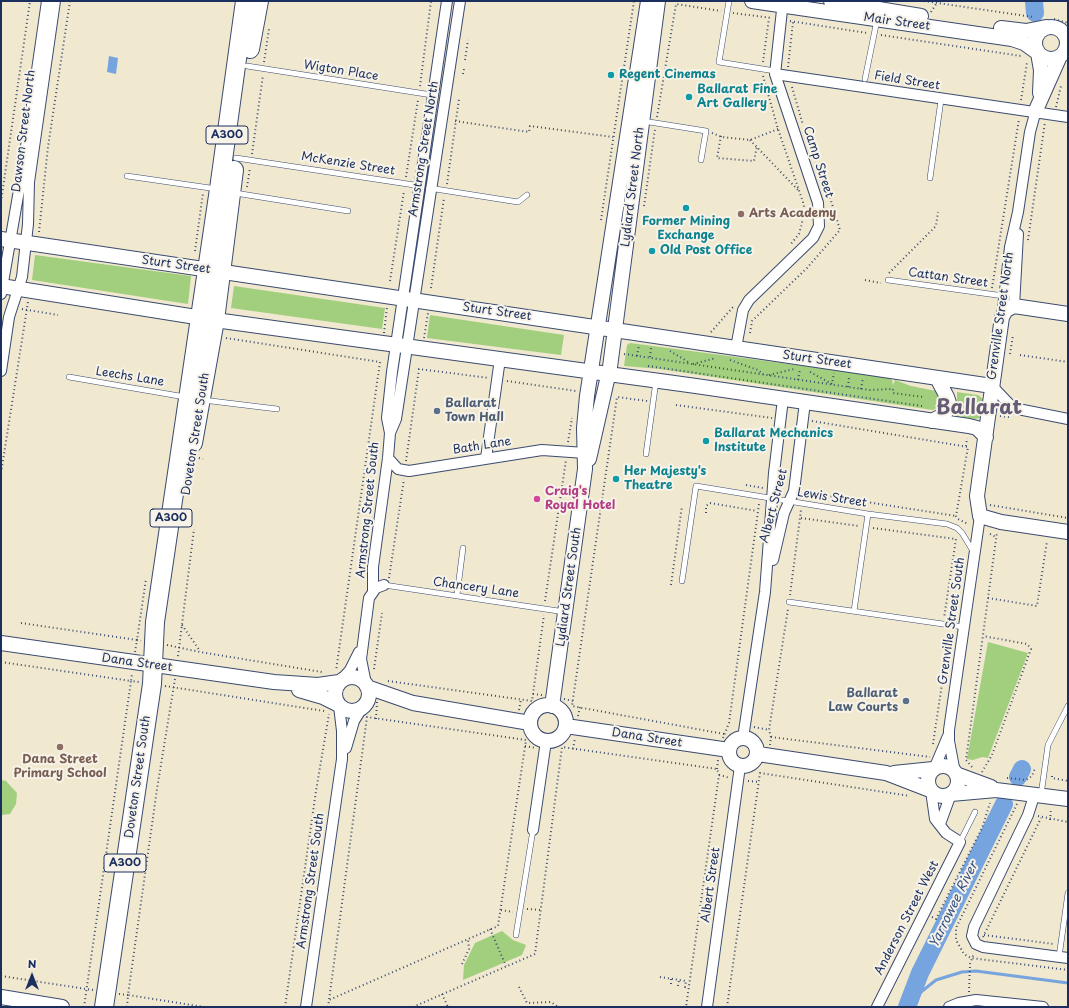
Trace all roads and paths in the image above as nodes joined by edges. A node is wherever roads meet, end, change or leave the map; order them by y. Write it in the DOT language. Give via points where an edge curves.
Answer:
graph roads {
  1 [pos="30,1"];
  2 [pos="47,1"];
  3 [pos="55,1"];
  4 [pos="70,1"];
  5 [pos="245,1"];
  6 [pos="258,1"];
  7 [pos="431,1"];
  8 [pos="447,1"];
  9 [pos="460,1"];
  10 [pos="634,1"];
  11 [pos="648,1"];
  12 [pos="658,1"];
  13 [pos="729,1"];
  14 [pos="752,1"];
  15 [pos="831,1"];
  16 [pos="924,1"];
  17 [pos="937,2"];
  18 [pos="783,3"];
  19 [pos="676,4"];
  20 [pos="883,10"];
  21 [pos="929,17"];
  22 [pos="1036,17"];
  23 [pos="769,18"];
  24 [pos="270,24"];
  25 [pos="1058,26"];
  26 [pos="874,34"];
  27 [pos="468,40"];
  28 [pos="1038,53"];
  29 [pos="1063,55"];
  30 [pos="465,60"];
  31 [pos="255,68"];
  32 [pos="464,69"];
  33 [pos="762,69"];
  34 [pos="787,71"];
  35 [pos="775,73"];
  36 [pos="463,74"];
  37 [pos="865,79"];
  38 [pos="1062,79"];
  39 [pos="792,85"];
  40 [pos="419,93"];
  41 [pos="432,95"];
  42 [pos="445,98"];
  43 [pos="941,100"];
  44 [pos="1020,107"];
  45 [pos="1037,108"];
  46 [pos="1055,113"];
  47 [pos="1068,117"];
  48 [pos="1019,119"];
  49 [pos="455,121"];
  50 [pos="642,121"];
  51 [pos="656,123"];
  52 [pos="804,127"];
  53 [pos="778,129"];
  54 [pos="613,137"];
  55 [pos="750,140"];
  56 [pos="809,142"];
  57 [pos="757,146"];
  58 [pos="243,158"];
  59 [pos="702,160"];
  60 [pos="127,176"];
  61 [pos="930,178"];
  62 [pos="406,183"];
  63 [pos="419,186"];
  64 [pos="431,188"];
  65 [pos="232,192"];
  66 [pos="800,192"];
  67 [pos="527,195"];
  68 [pos="1,202"];
  69 [pos="348,211"];
  70 [pos="938,212"];
  71 [pos="1018,212"];
  72 [pos="601,222"];
  73 [pos="1030,234"];
  74 [pos="5,240"];
  75 [pos="31,244"];
  76 [pos="787,250"];
  77 [pos="215,271"];
  78 [pos="888,277"];
  79 [pos="390,281"];
  80 [pos="1,289"];
  81 [pos="24,290"];
  82 [pos="992,290"];
  83 [pos="409,299"];
  84 [pos="1009,301"];
  85 [pos="736,304"];
  86 [pos="388,306"];
  87 [pos="27,310"];
  88 [pos="428,311"];
  89 [pos="1068,314"];
  90 [pos="58,315"];
  91 [pos="207,319"];
  92 [pos="597,326"];
  93 [pos="616,329"];
  94 [pos="711,332"];
  95 [pos="750,333"];
  96 [pos="383,336"];
  97 [pos="225,338"];
  98 [pos="423,342"];
  99 [pos="639,342"];
  100 [pos="652,344"];
  101 [pos="402,346"];
  102 [pos="666,349"];
  103 [pos="732,352"];
  104 [pos="624,354"];
  105 [pos="720,354"];
  106 [pos="1020,355"];
  107 [pos="637,356"];
  108 [pos="650,357"];
  109 [pos="500,359"];
  110 [pos="1068,362"];
  111 [pos="692,364"];
  112 [pos="800,366"];
  113 [pos="419,368"];
  114 [pos="1,371"];
  115 [pos="591,371"];
  116 [pos="834,371"];
  117 [pos="850,373"];
  118 [pos="609,374"];
  119 [pos="766,375"];
  120 [pos="863,375"];
  121 [pos="69,377"];
  122 [pos="937,378"];
  123 [pos="656,380"];
  124 [pos="798,380"];
  125 [pos="832,384"];
  126 [pos="992,386"];
  127 [pos="848,387"];
  128 [pos="862,389"];
  129 [pos="973,396"];
  130 [pos="923,397"];
  131 [pos="194,398"];
  132 [pos="783,399"];
  133 [pos="653,402"];
  134 [pos="805,402"];
  135 [pos="676,406"];
  136 [pos="277,409"];
  137 [pos="781,419"];
  138 [pos="970,419"];
  139 [pos="1068,419"];
  140 [pos="804,421"];
  141 [pos="932,421"];
  142 [pos="967,437"];
  143 [pos="986,437"];
  144 [pos="966,446"];
  145 [pos="567,451"];
  146 [pos="588,453"];
  147 [pos="646,454"];
  148 [pos="388,458"];
  149 [pos="486,458"];
  150 [pos="413,462"];
  151 [pos="1,472"];
  152 [pos="407,477"];
  153 [pos="803,492"];
  154 [pos="773,499"];
  155 [pos="789,501"];
  156 [pos="682,506"];
  157 [pos="1000,507"];
  158 [pos="706,513"];
  159 [pos="868,514"];
  160 [pos="956,516"];
  161 [pos="1068,518"];
  162 [pos="974,520"];
  163 [pos="866,527"];
  164 [pos="194,529"];
  165 [pos="997,530"];
  166 [pos="1068,532"];
  167 [pos="990,534"];
  168 [pos="996,537"];
  169 [pos="1047,537"];
  170 [pos="463,548"];
  171 [pos="974,554"];
  172 [pos="682,581"];
  173 [pos="386,582"];
  174 [pos="671,585"];
  175 [pos="765,592"];
  176 [pos="371,594"];
  177 [pos="457,595"];
  178 [pos="988,598"];
  179 [pos="546,601"];
  180 [pos="789,602"];
  181 [pos="854,611"];
  182 [pos="544,612"];
  183 [pos="565,612"];
  184 [pos="382,613"];
  185 [pos="21,623"];
  186 [pos="181,624"];
  187 [pos="944,624"];
  188 [pos="964,628"];
  189 [pos="983,636"];
  190 [pos="137,640"];
  191 [pos="363,640"];
  192 [pos="1,643"];
  193 [pos="179,647"];
  194 [pos="200,652"];
  195 [pos="154,666"];
  196 [pos="176,669"];
  197 [pos="373,671"];
  198 [pos="327,672"];
  199 [pos="337,678"];
  200 [pos="380,680"];
  201 [pos="274,682"];
  202 [pos="152,684"];
  203 [pos="367,686"];
  204 [pos="173,687"];
  205 [pos="413,703"];
  206 [pos="338,705"];
  207 [pos="552,706"];
  208 [pos="1068,706"];
  209 [pos="363,707"];
  210 [pos="530,723"];
  211 [pos="566,726"];
  212 [pos="950,730"];
  213 [pos="771,737"];
  214 [pos="743,738"];
  215 [pos="546,741"];
  216 [pos="933,745"];
  217 [pos="729,750"];
  218 [pos="932,753"];
  219 [pos="763,755"];
  220 [pos="342,759"];
  221 [pos="740,766"];
  222 [pos="1035,768"];
  223 [pos="934,769"];
  224 [pos="975,769"];
  225 [pos="984,770"];
  226 [pos="1052,771"];
  227 [pos="879,772"];
  228 [pos="955,773"];
  229 [pos="766,774"];
  230 [pos="1068,781"];
  231 [pos="1004,784"];
  232 [pos="930,790"];
  233 [pos="951,794"];
  234 [pos="912,796"];
  235 [pos="1037,796"];
  236 [pos="1019,797"];
  237 [pos="1068,799"];
  238 [pos="990,800"];
  239 [pos="1052,806"];
  240 [pos="975,812"];
  241 [pos="1050,820"];
  242 [pos="1068,822"];
  243 [pos="940,824"];
  244 [pos="533,830"];
  245 [pos="960,842"];
  246 [pos="1068,893"];
  247 [pos="936,919"];
  248 [pos="490,929"];
  249 [pos="516,935"];
  250 [pos="468,939"];
  251 [pos="1061,945"];
  252 [pos="971,958"];
  253 [pos="1064,958"];
  254 [pos="462,964"];
  255 [pos="506,966"];
  256 [pos="1068,970"];
  257 [pos="666,975"];
  258 [pos="1,976"];
  259 [pos="660,977"];
  260 [pos="666,978"];
  261 [pos="671,979"];
  262 [pos="679,980"];
  263 [pos="970,980"];
  264 [pos="671,984"];
  265 [pos="678,986"];
  266 [pos="519,987"];
  267 [pos="688,988"];
  268 [pos="86,989"];
  269 [pos="442,994"];
  270 [pos="128,995"];
  271 [pos="1,997"];
  272 [pos="105,1000"];
  273 [pos="329,1000"];
  274 [pos="62,1007"];
  275 [pos="84,1007"];
  276 [pos="127,1007"];
  277 [pos="204,1007"];
  278 [pos="285,1007"];
  279 [pos="306,1007"];
  280 [pos="328,1007"];
  281 [pos="413,1007"];
  282 [pos="448,1007"];
  283 [pos="558,1007"];
  284 [pos="686,1007"];
  285 [pos="707,1007"];
  286 [pos="727,1007"];
  287 [pos="877,1007"];
  288 [pos="949,1007"];
  289 [pos="1043,1007"];
  1 -- 68 [label="path"];
  2 -- 74 [label="street, Dawson Street North" via="23,167"];
  3 -- 75 [label="street, Dawson Street North" via="29,182"];
  4 -- 75 [label="path"];
  5 -- 65 [label="highway, A300"];
  6 -- 31 [label="highway, A300"];
  7 -- 40 [label="path"];
  8 -- 41 [label="street, Armstrong Street North"];
  9 -- 42 [label="street, Armstrong Street North"];
  10 -- 54 [label="path"];
  11 -- 92 [label="street, Lydiard Street North"];
  12 -- 50 [label="street, Lydiard Street North"];
  13 -- 33 [label="lane" via="719,62"];
  14 -- 18 [label="street, Mair Street"];
  15 -- 20 [label="street, Mair Street"];
  16 -- 17 [label="path"];
  17 -- 21 [label="path"];
  17 -- 22 [label="path"];
  18 -- 20 [label="street, Mair Street"];
  18 -- 35 [label="street, Camp Street"];
  19 -- 51 [label="path"];
  20 -- 21 [label="street, Mair Street"];
  20 -- 26 [label="lane"];
  20 -- 28 [label="street, Mair Street" via="1012,39 1024,43"];
  21 -- 25 [label="street, Mair Street" via="1022,31"];
  23 -- 33 [label="path"];
  24 -- 31 [label="path"];
  25 -- 28 [label="street" via="1039,31 1035,38"];
  25 -- 29 [label="street" via="1064,32 1067,42"];
  26 -- 34 [label="path" via="794,21"];
  26 -- 37 [label="lane"];
  26 -- 44 [label="path" via="1028,57"];
  27 -- 30 [label="path"];
  28 -- 29 [label="street" via="1046,58"];
  28 -- 45 [label="street, Grenville Street North" via="1041,70"];
  29 -- 45 [label="street, Grenville Street North"];
  31 -- 40 [label="lane, Wigton Place"];
  31 -- 58 [label="highway, A300"];
  31 -- 58 [label="path"];
  32 -- 36 [label="path"];
  33 -- 35 [label="lane"];
  33 -- 53 [label="path"];
  35 -- 43 [label="street, Field Street"];
  35 -- 103 [label="street, Camp Street" via="818,203 819,226 813,238 749,300 743,310"];
  38 -- 46 [label="path"];
  39 -- 52 [label="path"];
  40 -- 41 [label="lane, Wigton Place"];
  40 -- 62 [label="path"];
  41 -- 42 [label="street"];
  41 -- 63 [label="street, Armstrong Street North"];
  42 -- 64 [label="street, Armstrong Street North"];
  43 -- 45 [label="street, Field Street"];
  43 -- 61 [label="lane"];
  45 -- 46 [label="street, Field Street"];
  45 -- 71 [label="street, Grenville Street North" via="1030,132"];
  46 -- 47 [label="street, Field Street"];
  46 -- 73 [label="path" via="1054,120 1045,119"];
  48 -- 82 [label="path"];
  49 -- 54 [label="path" via="530,132 530,126"];
  50 -- 51 [label="lane"];
  50 -- 93 [label="street, Lydiard Street North"];
  51 -- 59 [label="lane" via="706,131"];
  53 -- 55 [label="path"];
  53 -- 66 [label="path"];
  54 -- 72 [label="path"];
  55 -- 57 [label="path"];
  55 -- 57 [label="path" via="722,136 717,158 754,161"];
  56 -- 95 [label="path" via="840,230 807,268 752,321"];
  57 -- 66 [label="path"];
  58 -- 62 [label="lane, McKenzie Street"];
  58 -- 65 [label="highway, A300"];
  58 -- 65 [label="path"];
  60 -- 65 [label="lane"];
  62 -- 63 [label="lane, McKenzie Street"];
  62 -- 79 [label="path"];
  63 -- 64 [label="lane, McKenzie Street"];
  63 -- 83 [label="street, Armstrong Street North"];
  64 -- 67 [label="lane, McKenzie Street" via="518,202"];
  64 -- 83 [label="street, Armstrong Street North"];
  65 -- 69 [label="lane"];
  65 -- 77 [label="highway, A300"];
  66 -- 76 [label="path" via="804,205 802,223 799,234"];
  70 -- 78 [label="path" via="936,226"];
  71 -- 84 [label="street, Grenville Street North"];
  71 -- 84 [label="street, Grenville Street North" via="1010,247"];
  74 -- 75 [label="street, Sturt Street"];
  74 -- 80 [label="street, Dawson Street North"];
  75 -- 77 [label="street, Sturt Street"];
  75 -- 81 [label="street, Dawson Street North"];
  77 -- 83 [label="street, Sturt Street"];
  77 -- 91 [label="highway, A300"];
  78 -- 84 [label="lane, Cattan Street"];
  80 -- 81 [label="street"];
  81 -- 87 [label="path"];
  81 -- 91 [label="street"];
  81 -- 114 [label="street, Dawson Street North" via="9,317"];
  83 -- 92 [label="street, Sturt Street"];
  83 -- 101 [label="street, Armstrong Street South"];
  84 -- 89 [label="street"];
  84 -- 126 [label="street, Grenville Street North" via="1002,317"];
  85 -- 94 [label="path"];
  86 -- 96 [label="path"];
  87 -- 90 [label="path"];
  87 -- 151 [label="path"];
  88 -- 98 [label="path"];
  91 -- 101 [label="street"];
  91 -- 131 [label="highway, Doveton Street South / A300"];
  92 -- 93 [label="street, Sturt Street"];
  92 -- 115 [label="street, Lydiard Street North"];
  93 -- 103 [label="street, Sturt Street"];
  93 -- 118 [label="street, Lydiard Street North"];
  97 -- 199 [label="path" via="380,362"];
  99 -- 107 [label="path"];
  100 -- 108 [label="path"];
  101 -- 109 [label="street"];
  101 -- 148 [label="street, Armstrong Street South" via="396,419 390,433"];
  102 -- 111 [label="path"];
  103 -- 119 [label="path" via="731,360"];
  103 -- 122 [label="street, Sturt Street"];
  104 -- 107 [label="path"];
  105 -- 111 [label="path" via="714,359"];
  106 -- 110 [label="path"];
  107 -- 108 [label="path"];
  108 -- 111 [label="path"];
  109 -- 115 [label="street"];
  109 -- 149 [label="street"];
  111 -- 119 [label="path"];
  112 -- 119 [label="path"];
  112 -- 124 [label="path"];
  112 -- 125 [label="path"];
  113 -- 150 [label="path" via="406,461"];
  115 -- 118 [label="street"];
  115 -- 146 [label="street, Lydiard Street South" via="584,423"];
  116 -- 125 [label="path"];
  117 -- 127 [label="path"];
  118 -- 123 [label="street"];
  118 -- 146 [label="street, Lydiard Street South"];
  119 -- 124 [label="path"];
  120 -- 128 [label="path"];
  121 -- 131 [label="lane, Leechs Lane"];
  122 -- 126 [label="street, Sturt Street"];
  122 -- 141 [label="street" via="949,404 944,414"];
  123 -- 132 [label="street"];
  123 -- 133 [label="lane"];
  124 -- 125 [label="path"];
  125 -- 127 [label="path"];
  126 -- 139 [label="street" via="1013,408"];
  126 -- 143 [label="street, Grenville Street North"];
  127 -- 128 [label="path"];
  128 -- 130 [label="path" via="893,389 893,393"];
  129 -- 138 [label="path"];
  131 -- 136 [label="lane, Leechs Lane"];
  131 -- 195 [label="highway, Doveton Street South / A300" via="163,645"];
  132 -- 134 [label="street"];
  132 -- 137 [label="street, Albert Street"];
  133 -- 147 [label="lane"];
  133 -- 158 [label="path" via="617,397 572,706 724,734 729,723 757,511 710,503 706,506"];
  134 -- 140 [label="street, Albert Street"];
  134 -- 141 [label="street"];
  135 -- 137 [label="path"];
  137 -- 154 [label="street, Albert Street"];
  140 -- 144 [label="path"];
  140 -- 155 [label="street, Albert Street" via="796,480"];
  141 -- 143 [label="street" via="977,428"];
  142 -- 144 [label="path"];
  143 -- 162 [label="street, Grenville Street North"];
  144 -- 160 [label="path" via="968,447"];
  145 -- 146 [label="street, Bath Lane"];
  145 -- 149 [label="street, Bath Lane" via="542,450"];
  145 -- 179 [label="path"];
  146 -- 183 [label="street, Lydiard Street South"];
  148 -- 149 [label="street, Bath Lane" via="398,469 409,471"];
  148 -- 176 [label="street, Armstrong Street South"];
  152 -- 173 [label="path" via="404,478"];
  153 -- 160 [label="path"];
  154 -- 155 [label="lane, Lewis Street"];
  154 -- 172 [label="lane, Lewis Street" via="696,486"];
  154 -- 175 [label="street, Albert Street"];
  155 -- 159 [label="lane, Lewis Street"];
  155 -- 175 [label="street, Albert Street"];
  156 -- 174 [label="path"];
  157 -- 161 [label="path"];
  159 -- 163 [label="lane"];
  159 -- 171 [label="lane, Lewis Street" via="950,525 962,533"];
  160 -- 162 [label="path" via="958,519"];
  162 -- 166 [label="street"];
  162 -- 171 [label="street, Grenville Street South"];
  163 -- 180 [label="path" via="801,518"];
  163 -- 181 [label="lane"];
  163 -- 187 [label="path" via="956,539"];
  164 -- 186 [label="path"];
  165 -- 168 [label="path"];
  167 -- 168 [label="path"];
  168 -- 178 [label="path"];
  169 -- 178 [label="path" via="1037,606"];
  170 -- 177 [label="lane"];
  171 -- 188 [label="street, Grenville Street South"];
  173 -- 176 [label="street, Armstrong Street South"];
  173 -- 177 [label="lane, Chancery Lane"];
  175 -- 214 [label="street, Albert Street"];
  176 -- 191 [label="street, Armstrong Street South"];
  177 -- 183 [label="lane, Chancery Lane"];
  178 -- 189 [label="path"];
  180 -- 181 [label="lane"];
  180 -- 213 [label="path" via="769,730"];
  181 -- 187 [label="lane"];
  182 -- 200 [label="path" via="532,701"];
  183 -- 207 [label="street, Lydiard Street South"];
  184 -- 197 [label="path"];
  185 -- 190 [label="path"];
  186 -- 193 [label="path"];
  186 -- 194 [label="path"];
  187 -- 188 [label="lane"];
  187 -- 216 [label="path" via="949,636"];
  188 -- 212 [label="street, Grenville Street South"];
  189 -- 224 [label="path" via="966,760"];
  189 -- 225 [label="path" via="1027,644 1031,650"];
  191 -- 199 [label="street, Armstrong Street South" via="352,666"];
  191 -- 203 [label="street, Armstrong Street South" via="361,663"];
  192 -- 195 [label="street, Dana Street"];
  193 -- 194 [label="path"];
  193 -- 196 [label="path"];
  194 -- 198 [label="path"];
  195 -- 196 [label="street, Dana Street"];
  195 -- 202 [label="highway, Doveton Street South / A300"];
  196 -- 201 [label="street, Dana Street"];
  196 -- 204 [label="path"];
  199 -- 201 [label="street, Dana Street" via="318,685"];
  199 -- 203 [label="street" via="354,677 361,679"];
  199 -- 206 [label="street" via="334,693"];
  201 -- 206 [label="street, Dana Street" via="323,697"];
  202 -- 204 [label="path"];
  202 -- 268 [label="path" via="131,681"];
  202 -- 272 [label="highway, Doveton Street South / A300"];
  203 -- 205 [label="street"];
  203 -- 209 [label="street" via="369,697"];
  204 -- 270 [label="path"];
  204 -- 278 [label="path" via="329,712"];
  205 -- 209 [label="street" via="388,702"];
  205 -- 210 [label="street"];
  206 -- 209 [label="street" via="350,712"];
  206 -- 220 [label="street, Armstrong Street South" via="342,731"];
  207 -- 210 [label="street" via="544,706 537,710"];
  207 -- 211 [label="street" via="563,713"];
  208 -- 235 [label="lane" via="1048,745"];
  209 -- 220 [label="street, Armstrong Street South" via="354,721"];
  210 -- 215 [label="street" via="535,735"];
  211 -- 215 [label="street" via="559,738"];
  211 -- 217 [label="street, Dana Street"];
  212 -- 223 [label="street, Grenville Street South"];
  212 -- 228 [label="street, Grenville Street South"];
  213 -- 218 [label="path" via="931,757"];
  213 -- 219 [label="path"];
  214 -- 217 [label="street" via="734,741"];
  214 -- 219 [label="street" via="753,741"];
  215 -- 244 [label="street"];
  217 -- 221 [label="street" via="731,760"];
  219 -- 221 [label="street" via="745,767"];
  219 -- 227 [label="street"];
  219 -- 229 [label="path"];
  220 -- 279 [label="street, Armstrong Street South"];
  221 -- 285 [label="street, Albert Street"];
  222 -- 231 [label="path" via="1032,776 1026,780"];
  223 -- 227 [label="street"];
  223 -- 228 [label="street" via="945,767"];
  223 -- 232 [label="street" via="928,779"];
  226 -- 230 [label="path" via="1052,778"];
  227 -- 232 [label="street"];
  228 -- 231 [label="street"];
  228 -- 233 [label="street" via="957,786"];
  229 -- 234 [label="path"];
  229 -- 286 [label="path" via="760,773"];
  231 -- 233 [label="street" via="983,790"];
  231 -- 236 [label="street"];
  232 -- 233 [label="street" via="938,796"];
  232 -- 243 [label="street" via="935,817"];
  233 -- 243 [label="street"];
  235 -- 236 [label="street"];
  235 -- 237 [label="street"];
  235 -- 253 [label="street" via="972,936 976,944 983,947"];
  236 -- 252 [label="path" via="956,928 959,948"];
  238 -- 247 [label="path" via="982,828"];
  239 -- 241 [label="path"];
  240 -- 245 [label="lane, Anderson Street West"];
  241 -- 242 [label="path"];
  241 -- 251 [label="path" via="1041,818 984,935"];
  243 -- 245 [label="street" via="948,836"];
  244 -- 249 [label="lane"];
  245 -- 287 [label="street, Anderson Street West"];
  246 -- 251 [label="lane"];
  248 -- 250 [label="path"];
  248 -- 255 [label="path"];
  248 -- 273 [label="path" via="498,926 526,740 367,717"];
  250 -- 254 [label="path" via="469,949"];
  250 -- 273 [label="path"];
  251 -- 253 [label="lane"];
  252 -- 256 [label="path"];
  252 -- 263 [label="path"];
  255 -- 267 [label="path" via="535,954 562,748 717,769 719,775"];
  255 -- 269 [label="path"];
  257 -- 260 [label="path"];
  258 -- 268 [label="path"];
  259 -- 260 [label="path"];
  260 -- 261 [label="path"];
  261 -- 262 [label="path"];
  261 -- 264 [label="path"];
  262 -- 265 [label="path"];
  262 -- 267 [label="path" via="686,981 685,987"];
  266 -- 283 [label="path" via="527,1003 551,1002"];
  267 -- 284 [label="path"];
  268 -- 272 [label="path"];
  268 -- 275 [label="path"];
  269 -- 281 [label="path"];
  269 -- 282 [label="path"];
  270 -- 272 [label="path"];
  270 -- 276 [label="path"];
  270 -- 277 [label="path"];
  271 -- 274 [label="street"];
  273 -- 280 [label="path"];
  288 -- 289 [label="street" via="976,1000"];
}
